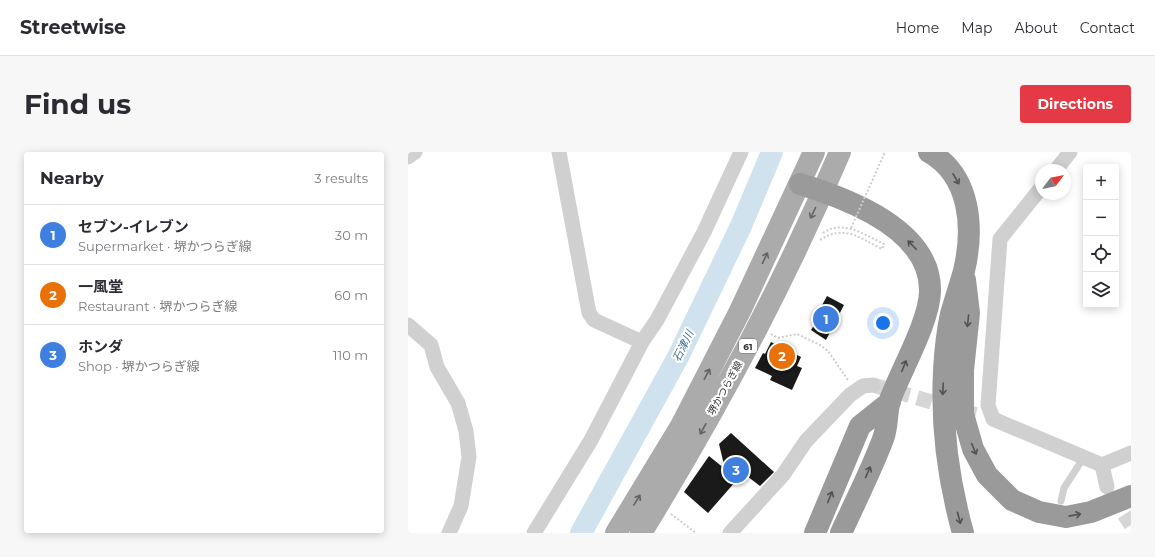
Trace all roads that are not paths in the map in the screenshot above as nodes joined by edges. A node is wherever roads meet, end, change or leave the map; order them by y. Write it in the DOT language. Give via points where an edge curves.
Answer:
graph roads {
  1 [pos="415,152"];
  2 [pos="559,152"];
  3 [pos="741,152"];
  4 [pos="814,152"];
  5 [pos="840,152"];
  6 [pos="929,152"];
  7 [pos="1070,152"];
  8 [pos="408,157"];
  9 [pos="1061,164"];
  10 [pos="800,184"];
  11 [pos="824,191"];
  12 [pos="1035,195"];
  13 [pos="964,269"];
  14 [pos="408,325"];
  15 [pos="642,342"];
  16 [pos="873,385"];
  17 [pos="890,402"];
  18 [pos="1131,454"];
  19 [pos="1084,457"];
  20 [pos="1102,465"];
  21 [pos="1107,487"];
  22 [pos="1131,496"];
  23 [pos="1061,501"];
  24 [pos="449,533"];
  25 [pos="534,533"];
  26 [pos="616,533"];
  27 [pos="641,533"];
  28 [pos="730,533"];
  29 [pos="815,533"];
  30 [pos="841,533"];
  31 [pos="963,533"];
  1 -- 8 [label="street"];
  2 -- 15 [label="street" via="589,313 594,320"];
  3 -- 15 [label="street" via="704,232 657,320"];
  4 -- 10 [label="main road, 61"];
  5 -- 11 [label="main road, 堺かつらぎ線 / 61"];
  6 -- 13 [label="highway, one-way" via="956,176 966,201 969,226"];
  7 -- 9 [label="street"];
  10 -- 11 [label="highway"];
  26 -- 10 [label="main road, 61, one-way" via="681,426 740,311"];
  17 -- 11 [label="highway, one-way" via="924,317 930,293 928,272 918,251 898,230 857,205"];
  11 -- 27 [label="main road, 堺かつらぎ線 / 61, one-way" via="763,319 695,444"];
  12 -- 19 [label="street" via="1000,239 986,417"];
  13 -- 22 [label="highway, one-way" via="969,313 963,370 964,414 973,449 987,475 1012,500 1039,512 1066,517 1091,512"];
  13 -- 31 [label="highway, one-way" via="951,315 942,414 953,498"];
  14 -- 24 [label="street" via="431,345 437,367 458,403 466,432 469,457 461,506"];
  15 -- 25 [label="street" via="591,440"];
  16 -- 28 [label="street" via="863,386 856,391 806,441 783,475"];
  29 -- 17 [label="highway, one-way" via="860,426"];
  30 -- 17 [label="highway, one-way" via="884,438"];
  18 -- 20 [label="street"];
  19 -- 20 [label="street"];
  19 -- 23 [label="lane" via="1064,488"];
  20 -- 21 [label="street"];
}
